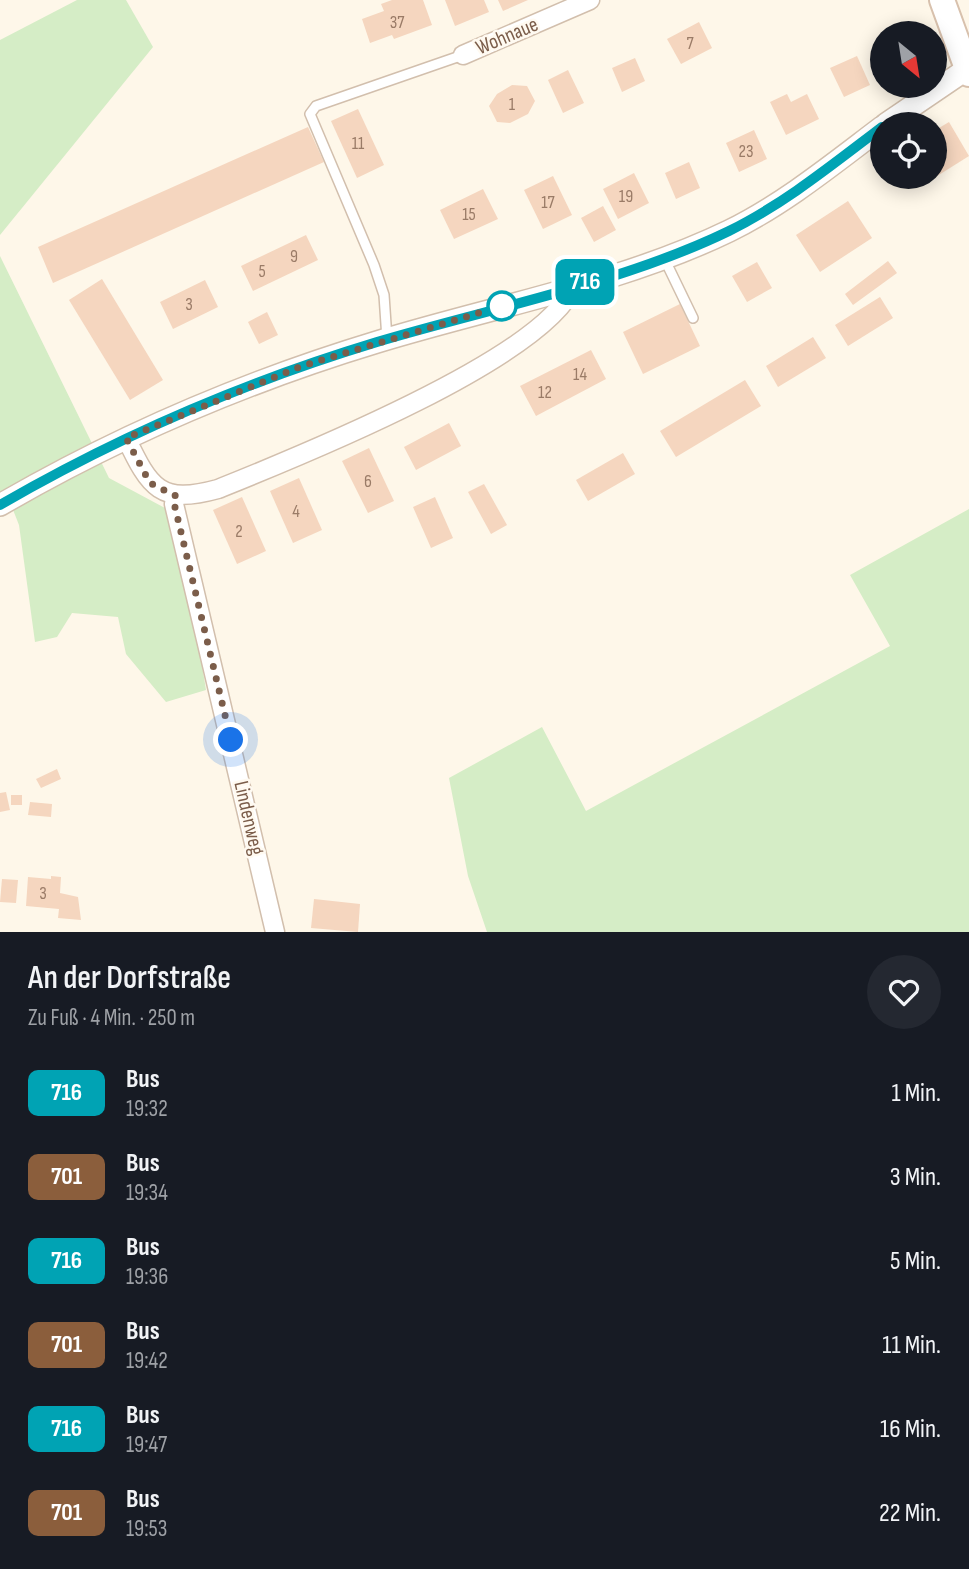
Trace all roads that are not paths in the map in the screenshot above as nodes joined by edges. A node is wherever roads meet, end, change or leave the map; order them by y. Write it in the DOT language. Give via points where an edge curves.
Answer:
graph roads {
  1 [pos="590,0"];
  2 [pos="942,0"];
  3 [pos="463,55"];
  4 [pos="966,60"];
  5 [pos="901,112"];
  6 [pos="870,136"];
  7 [pos="664,258"];
  8 [pos="575,285"];
  9 [pos="693,318"];
  10 [pos="387,339"];
  11 [pos="126,438"];
  12 [pos="176,496"];
  13 [pos="0,505"];
  14 [pos="275,932"];
  1 -- 3 [label="street, Wohnaue"];
  2 -- 4 [label="main road"];
  3 -- 10 [label="lane" via="316,106 310,114 374,265 384,295"];
  4 -- 5 [label="street"];
  6 -- 7 [label="street" via="752,219"];
  7 -- 8 [label="street"];
  7 -- 9 [label="lane"];
  8 -- 10 [label="street"];
  8 -- 12 [label="street" via="544,325 458,380 218,489"];
  10 -- 11 [label="street" via="233,392"];
  11 -- 12 [label="street" via="150,483"];
  11 -- 13 [label="street"];
  12 -- 14 [label="street, Lindenweg" via="174,503"];
}
